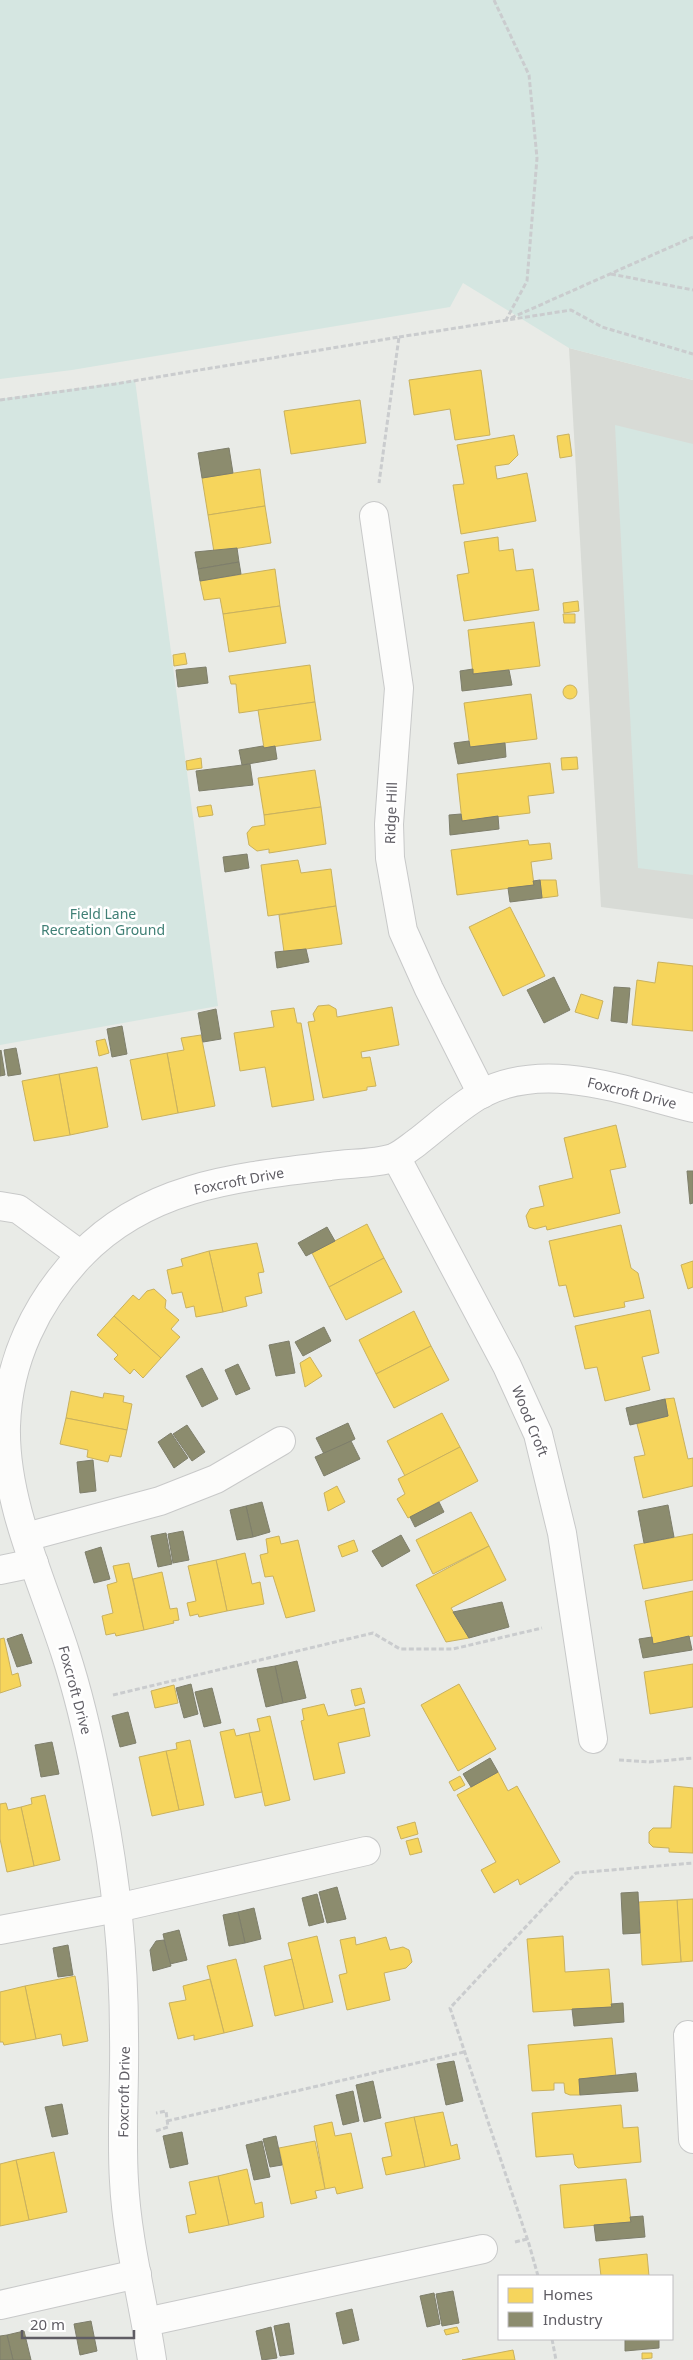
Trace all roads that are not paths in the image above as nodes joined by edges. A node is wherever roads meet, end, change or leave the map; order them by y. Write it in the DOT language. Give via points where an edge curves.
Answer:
graph roads {
  1 [pos="374,516"];
  2 [pos="482,1094"];
  3 [pos="693,1108"];
  4 [pos="396,1157"];
  5 [pos="0,1206"];
  6 [pos="81,1254"];
  7 [pos="281,1441"];
  8 [pos="26,1536"];
  9 [pos="34,1564"];
  10 [pos="0,1570"];
  11 [pos="593,1739"];
  12 [pos="366,1851"];
  13 [pos="117,1908"];
  14 [pos="0,1930"];
  15 [pos="688,2036"];
  16 [pos="693,2139"];
  17 [pos="483,2249"];
  18 [pos="137,2274"];
  19 [pos="0,2305"];
  20 [pos="146,2322"];
  21 [pos="152,2360"];
  1 -- 2 [label="street, Ridge Hill" via="399,688 389,824 390,858 403,931"];
  2 -- 3 [label="street, Foxcroft Drive" via="543,1078 575,1080"];
  2 -- 4 [label="street, Foxcroft Drive"];
  4 -- 6 [label="street, Foxcroft Drive" via="208,1184 152,1203 113,1227"];
  4 -- 11 [label="street, Wood Croft" via="507,1366 538,1434 562,1533"];
  5 -- 6 [label="street" via="18,1209"];
  6 -- 8 [label="street, Foxcroft Drive" via="34,1317 12,1374 6,1421 8,1470"];
  7 -- 8 [label="street" via="216,1479 160,1501"];
  8 -- 9 [label="street, Foxcroft Drive"];
  9 -- 10 [label="street"];
  9 -- 13 [label="street, Foxcroft Drive" via="80,1703 102,1805"];
  12 -- 13 [label="street"];
  13 -- 14 [label="street"];
  13 -- 18 [label="street, Foxcroft Drive" via="124,2035 123,2177"];
  15 -- 16 [label="street"];
  17 -- 20 [label="street"];
  18 -- 19 [label="street"];
  18 -- 20 [label="street, Foxcroft Drive"];
  20 -- 21 [label="street, Foxcroft Drive"];
}
